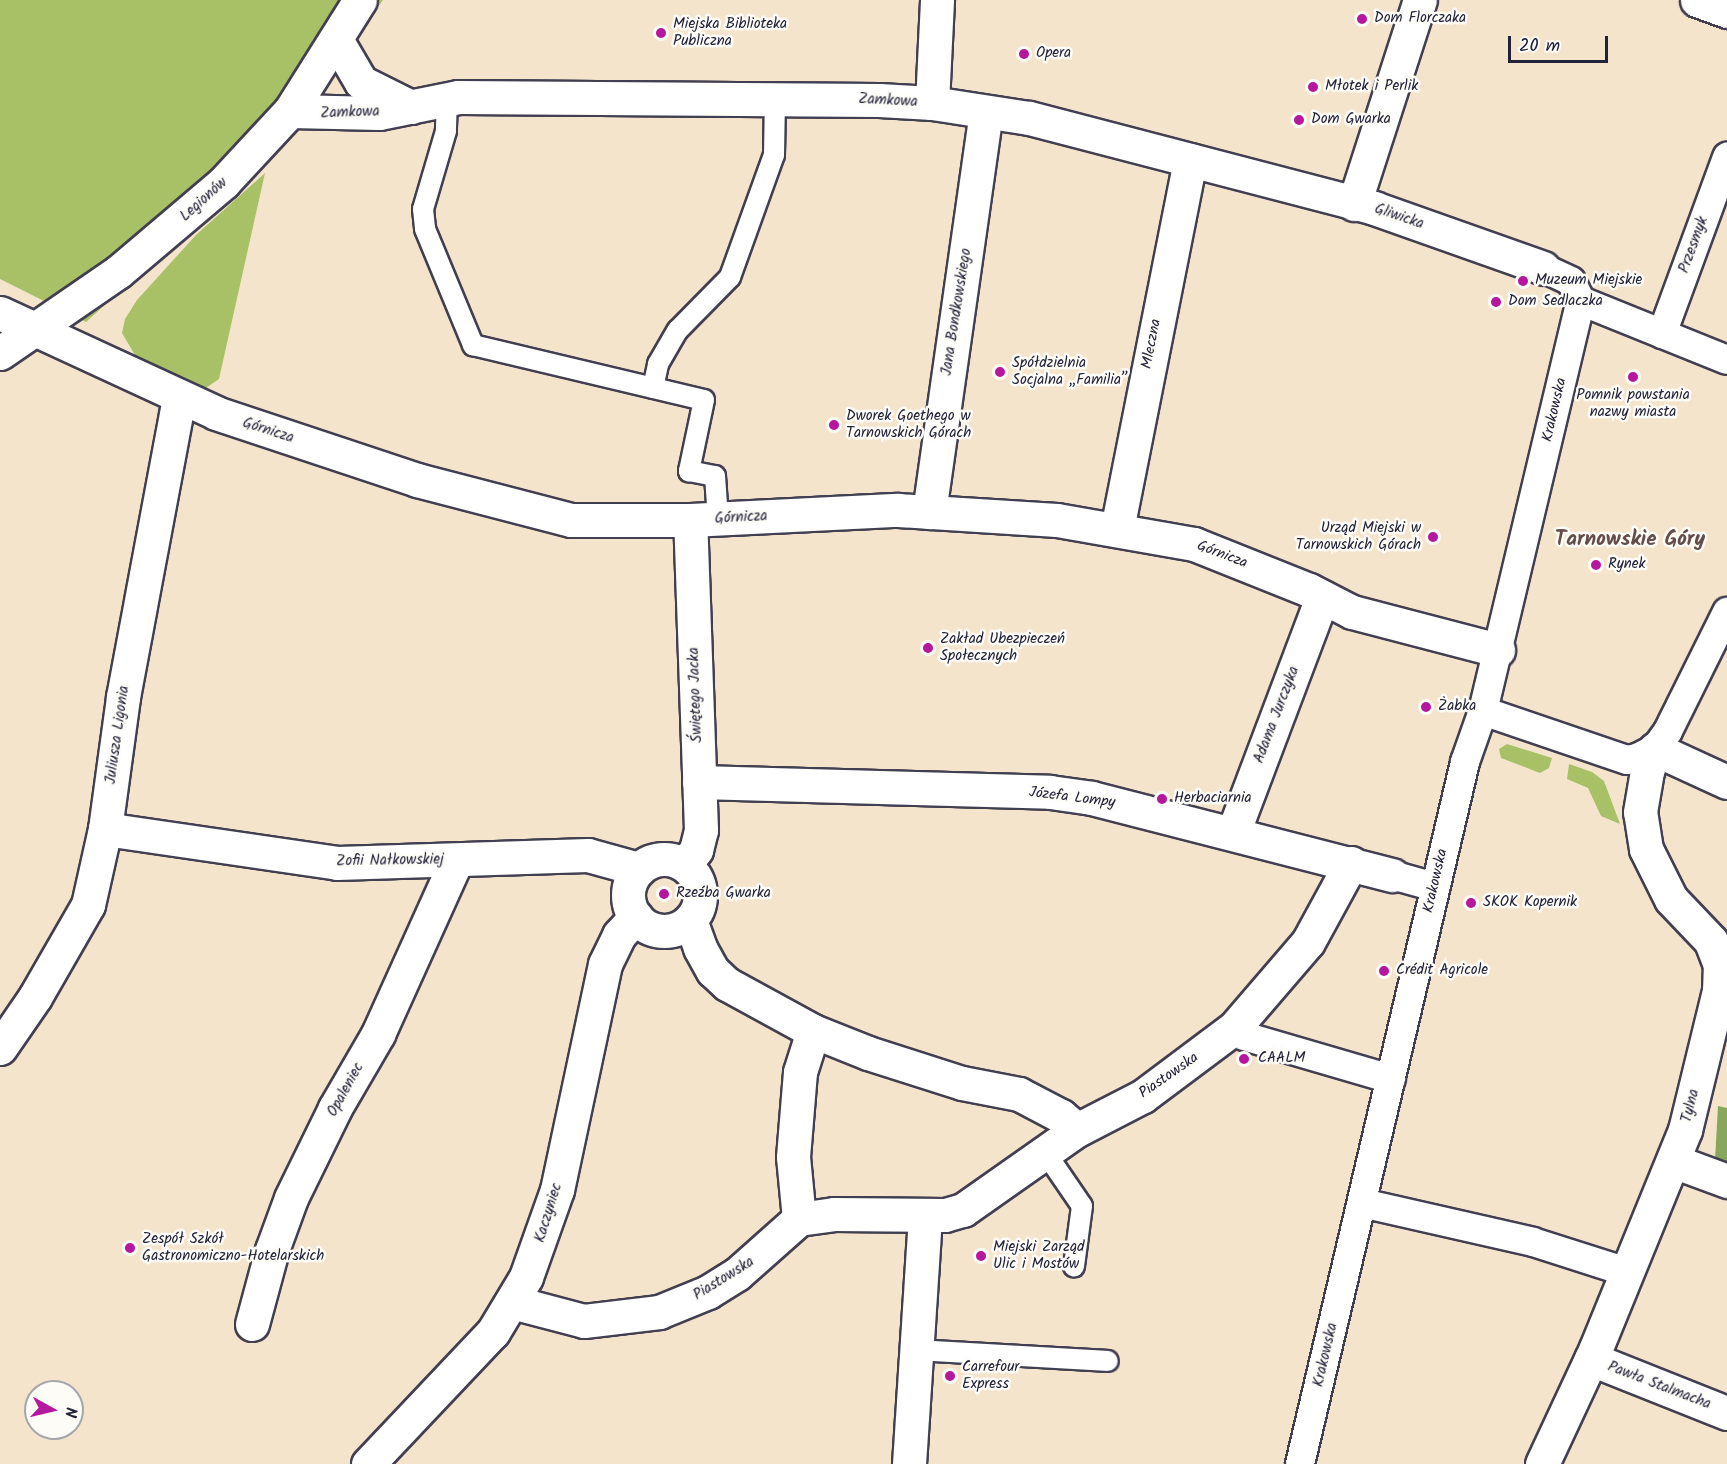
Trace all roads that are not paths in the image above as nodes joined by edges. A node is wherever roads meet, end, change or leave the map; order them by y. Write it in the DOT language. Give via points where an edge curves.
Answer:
graph roads {
  1 [pos="360,0"];
  2 [pos="937,0"];
  3 [pos="1420,0"];
  4 [pos="1697,0"];
  5 [pos="1727,10"];
  6 [pos="337,41"];
  7 [pos="447,99"];
  8 [pos="775,99"];
  9 [pos="932,103"];
  10 [pos="411,106"];
  11 [pos="290,111"];
  12 [pos="986,113"];
  13 [pos="1727,156"];
  14 [pos="1190,160"];
  15 [pos="1354,204"];
  16 [pos="1544,268"];
  17 [pos="1581,301"];
  18 [pos="0,313"];
  19 [pos="34,327"];
  20 [pos="1662,334"];
  21 [pos="0,353"];
  22 [pos="1727,360"];
  23 [pos="653,388"];
  24 [pos="179,399"];
  25 [pos="928,512"];
  26 [pos="704,519"];
  27 [pos="1117,529"];
  28 [pos="1322,597"];
  29 [pos="1727,612"];
  30 [pos="1498,650"];
  31 [pos="1484,711"];
  32 [pos="1655,749"];
  33 [pos="699,782"];
  34 [pos="1727,782"];
  35 [pos="105,829"];
  36 [pos="1233,832"];
  37 [pos="456,861"];
  38 [pos="1351,863"];
  39 [pos="685,865"];
  40 [pos="639,869"];
  41 [pos="1392,875"];
  42 [pos="1435,887"];
  43 [pos="636,916"];
  44 [pos="690,920"];
  45 [pos="813,1031"];
  46 [pos="1244,1036"];
  47 [pos="0,1048"];
  48 [pos="1391,1079"];
  49 [pos="1077,1130"];
  50 [pos="1045,1152"];
  51 [pos="1673,1161"];
  52 [pos="1727,1181"];
  53 [pos="1362,1203"];
  54 [pos="926,1216"];
  55 [pos="799,1219"];
  56 [pos="1074,1266"];
  57 [pos="1627,1272"];
  58 [pos="512,1302"];
  59 [pos="252,1324"];
  60 [pos="917,1350"];
  61 [pos="1591,1359"];
  62 [pos="1108,1361"];
  63 [pos="1727,1413"];
  64 [pos="368,1464"];
  65 [pos="909,1464"];
  66 [pos="1300,1464"];
  67 [pos="1542,1464"];
  1 -- 6 [label="street, Legionów"];
  2 -- 9 [label="street"];
  3 -- 15 [label="street, Gliwicka"];
  4 -- 5 [label="street"];
  6 -- 10 [label="street, Zamkowa" via="361,82"];
  6 -- 11 [label="street, Legionów"];
  7 -- 8 [label="street, Zamkowa"];
  7 -- 10 [label="street, Zamkowa"];
  7 -- 23 [label="lane" via="446,131 423,209 425,229 473,345"];
  8 -- 9 [label="street, Zamkowa"];
  8 -- 23 [label="lane" via="774,155 730,277 678,330 658,364"];
  9 -- 12 [label="street, Zamkowa"];
  10 -- 11 [label="street, Zamkowa" via="379,113"];
  11 -- 19 [label="street, Legionów" via="250,157 198,206 118,272"];
  12 -- 14 [label="street, Zamkowa" via="1029,118"];
  12 -- 25 [label="street, Jana Bondkowskiego"];
  13 -- 20 [label="street, Przesmyk"];
  14 -- 15 [label="street, Zamkowa"];
  14 -- 27 [label="street, Mleczna"];
  15 -- 16 [label="street, Gliwicka"];
  16 -- 17 [label="street" via="1571,281"];
  17 -- 20 [label="street"];
  17 -- 30 [label="street, Krakowska"];
  18 -- 19 [label="street, Górnicza"];
  19 -- 21 [label="street, Legionów"];
  19 -- 24 [label="street, Górnicza"];
  20 -- 22 [label="street"];
  23 -- 26 [label="lane" via="704,400 689,471 715,476"];
  24 -- 26 [label="street, Górnicza" via="417,480 572,520"];
  24 -- 35 [label="street, Juliusza Ligonia" via="123,697"];
  25 -- 26 [label="street, Górnicza"];
  25 -- 27 [label="street, Górnicza" via="1057,520"];
  26 -- 33 [label="street, Świętego Jacka"];
  27 -- 28 [label="street, Górnicza" via="1194,544"];
  28 -- 30 [label="street, Górnicza" via="1352,612"];
  28 -- 36 [label="street, Adama Jurczyka"];
  29 -- 32 [label="street"];
  30 -- 31 [label="street, Krakowska"];
  31 -- 32 [label="street" via="1627,760"];
  31 -- 42 [label="street, Krakowska" via="1468,752"];
  32 -- 34 [label="street"];
  32 -- 51 [label="street, Tylna" via="1640,795 1646,849 1671,899 1711,941 1720,965 1719,991 1694,1099"];
  33 -- 36 [label="street, Józefa Lompy" via="1050,792 1121,804"];
  33 -- 39 [label="street, Świętego Jacka" via="700,840"];
  35 -- 37 [label="street, Zofii Nałkowskiej" via="337,863"];
  35 -- 47 [label="street, Juliusza Ligonia" via="88,905 36,997"];
  36 -- 38 [label="street, Józefa Lompy"];
  37 -- 40 [label="street, Zofii Nałkowskiej" via="588,855"];
  37 -- 59 [label="street, Opaleniec" via="378,1034 335,1108 291,1198"];
  38 -- 41 [label="street, Józefa Lompy"];
  38 -- 49 [label="street, Piastowska" via="1308,942 1234,1028 1143,1096"];
  39 -- 40 [label="street" via="656,860"];
  39 -- 44 [label="street" via="696,879 700,896"];
  40 -- 43 [label="street" via="629,887"];
  41 -- 42 [label="street, Józefa Lompy"];
  42 -- 48 [label="street, Krakowska"];
  43 -- 44 [label="street" via="662,930 672,930"];
  43 -- 58 [label="street, Kaczyniec" via="614,942 605,964 555,1198 543,1237"];
  44 -- 45 [label="street" via="700,948 718,977"];
  45 -- 49 [label="street" via="913,1069 1019,1094 1061,1116"];
  45 -- 55 [label="street" via="800,1072 793,1157"];
  46 -- 48 [label="street"];
  48 -- 53 [label="street, Krakowska"];
  49 -- 50 [label="street, Piastowska"];
  50 -- 54 [label="street, Piastowska" via="963,1210"];
  50 -- 56 [label="lane" via="1082,1206"];
  51 -- 52 [label="street"];
  51 -- 57 [label="street, Tylna"];
  53 -- 57 [label="street" via="1533,1242"];
  53 -- 66 [label="street, Krakowska"];
  54 -- 55 [label="street, Piastowska" via="834,1214"];
  54 -- 60 [label="street"];
  55 -- 58 [label="street, Piastowska" via="737,1274 708,1292 659,1312 584,1321"];
  57 -- 61 [label="street, Tylna"];
  58 -- 64 [label="street, Kaczyniec" via="493,1332"];
  60 -- 62 [label="lane"];
  60 -- 65 [label="street"];
  61 -- 63 [label="street, Pawła Stalmacha"];
  61 -- 67 [label="street, Tylna"];
}
